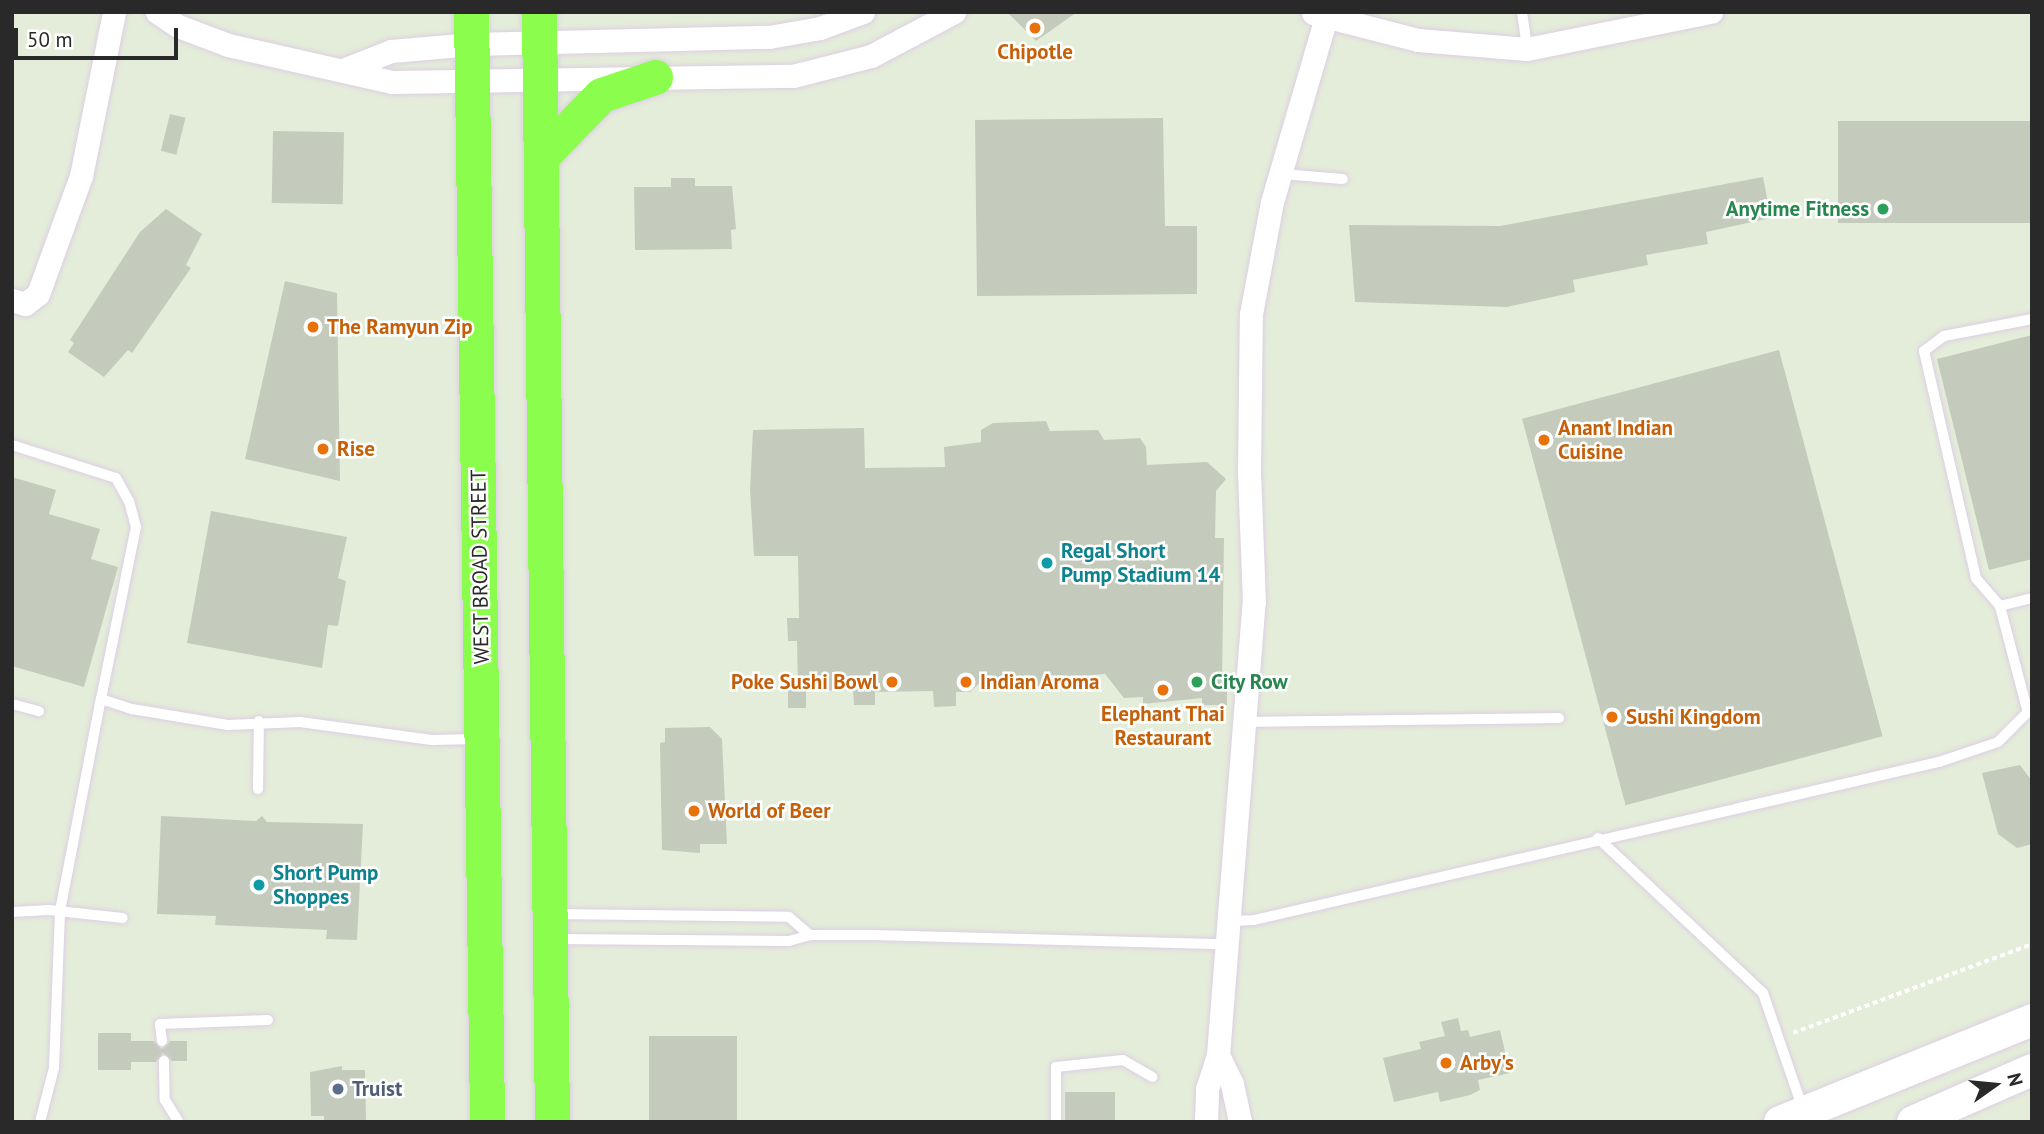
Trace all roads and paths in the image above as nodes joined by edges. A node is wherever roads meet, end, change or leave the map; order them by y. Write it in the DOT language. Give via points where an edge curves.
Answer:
graph roads {
  1 [pos="114,12"];
  2 [pos="157,12"];
  3 [pos="863,12"];
  4 [pos="954,12"];
  5 [pos="1522,12"];
  6 [pos="1711,12"];
  7 [pos="1319,15"];
  8 [pos="539,27"];
  9 [pos="472,28"];
  10 [pos="1527,49"];
  11 [pos="343,70"];
  12 [pos="655,77"];
  13 [pos="540,78"];
  14 [pos="473,80"];
  15 [pos="541,157"];
  16 [pos="1282,174"];
  17 [pos="1343,179"];
  18 [pos="12,300"];
  19 [pos="2032,319"];
  20 [pos="12,445"];
  21 [pos="2032,598"];
  22 [pos="2000,606"];
  23 [pos="101,699"];
  24 [pos="12,704"];
  25 [pos="2030,710"];
  26 [pos="39,711"];
  27 [pos="1559,718"];
  28 [pos="260,721"];
  29 [pos="1242,722"];
  30 [pos="482,739"];
  31 [pos="258,789"];
  32 [pos="1598,838"];
  33 [pos="60,911"];
  34 [pos="12,912"];
  35 [pos="123,918"];
  36 [pos="1226,921"];
  37 [pos="550,927"];
  38 [pos="810,935"];
  39 [pos="1224,944"];
  40 [pos="2032,944"];
  41 [pos="268,1020"];
  42 [pos="2032,1020"];
  43 [pos="1781,1038"];
  44 [pos="162,1041"];
  45 [pos="1218,1055"];
  46 [pos="163,1062"];
  47 [pos="2032,1070"];
  48 [pos="1152,1077"];
  49 [pos="1792,1117"];
  50 [pos="40,1122"];
  51 [pos="179,1122"];
  52 [pos="487,1122"];
  53 [pos="552,1122"];
  54 [pos="1056,1122"];
  55 [pos="1206,1122"];
  56 [pos="1240,1122"];
  57 [pos="1913,1122"];
  1 -- 18 [label="street" via="81,176 38,294 25,304"];
  2 -- 11 [label="street" via="216,41"];
  3 -- 8 [label="street" via="820,28 769,37"];
  4 -- 12 [label="street" via="871,56 818,72 762,80"];
  5 -- 10 [label="lane"];
  6 -- 10 [label="street"];
  7 -- 10 [label="street" via="1418,40"];
  7 -- 16 [label="street"];
  8 -- 9 [label="street"];
  8 -- 13 [label="main road"];
  9 -- 11 [label="street"];
  9 -- 14 [label="main road, WEST BROAD STREET"];
  11 -- 14 [label="street" via="392,82"];
  12 -- 13 [label="street"];
  12 -- 15 [label="main road" via="601,95"];
  13 -- 14 [label="street"];
  13 -- 15 [label="main road"];
  14 -- 30 [label="main road, WEST BROAD STREET"];
  15 -- 37 [label="main road"];
  16 -- 17 [label="lane"];
  16 -- 29 [label="street" via="1251,314 1249,471 1254,602"];
  19 -- 22 [label="lane" via="1944,336 1924,351 1976,578"];
  20 -- 23 [label="lane" via="116,478 129,501 136,527"];
  21 -- 22 [label="lane"];
  22 -- 25 [label="lane"];
  23 -- 28 [label="lane" via="132,709 228,725"];
  23 -- 33 [label="lane"];
  24 -- 26 [label="lane"];
  25 -- 32 [label="lane" via="1998,742 1971,753"];
  27 -- 29 [label="lane"];
  28 -- 30 [label="lane" via="432,740"];
  28 -- 31 [label="lane"];
  29 -- 36 [label="street"];
  30 -- 52 [label="main road, WEST BROAD STREET"];
  32 -- 36 [label="lane" via="1254,920"];
  32 -- 43 [label="lane" via="1753,981 1763,993"];
  33 -- 34 [label="lane"];
  33 -- 35 [label="lane"];
  33 -- 50 [label="lane" via="54,1068"];
  36 -- 39 [label="street"];
  37 -- 38 [label="lane" via="789,941"];
  37 -- 38 [label="lane" via="789,917"];
  37 -- 53 [label="main road"];
  38 -- 39 [label="lane"];
  39 -- 45 [label="street"];
  40 -- 43 [label="path"];
  41 -- 44 [label="lane" via="160,1024"];
  42 -- 49 [label="main road"];
  43 -- 49 [label="lane"];
  45 -- 55 [label="street" via="1207,1089"];
  45 -- 56 [label="street" via="1232,1084"];
  46 -- 51 [label="lane" via="165,1101"];
  47 -- 57 [label="main road"];
  48 -- 54 [label="lane" via="1123,1060 1056,1068"];
}
